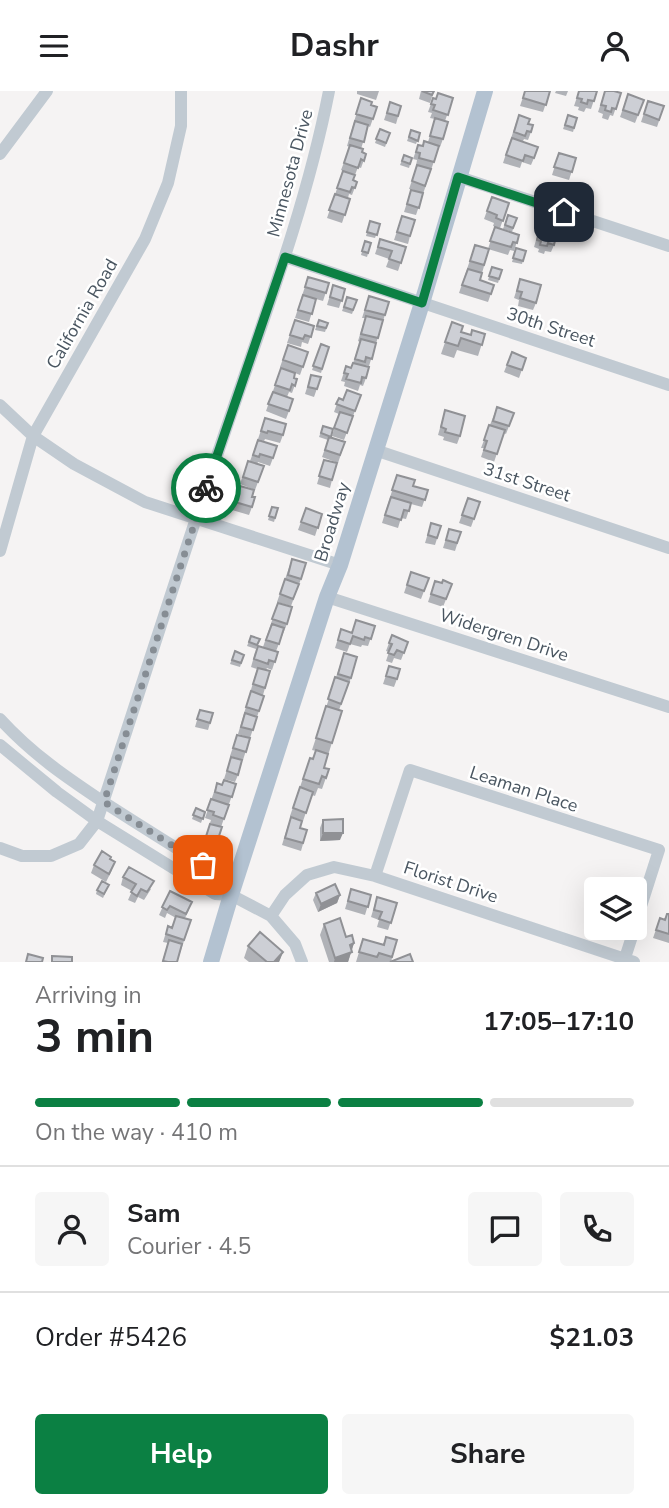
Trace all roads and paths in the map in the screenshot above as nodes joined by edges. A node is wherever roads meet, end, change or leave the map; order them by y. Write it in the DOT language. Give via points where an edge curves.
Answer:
graph roads {
  1 [pos="47,91"];
  2 [pos="181,91"];
  3 [pos="329,91"];
  4 [pos="485,91"];
  5 [pos="0,154"];
  6 [pos="458,177"];
  7 [pos="669,246"];
  8 [pos="285,257"];
  9 [pos="422,303"];
  10 [pos="669,385"];
  11 [pos="0,405"];
  12 [pos="33,436"];
  13 [pos="375,450"];
  14 [pos="195,519"];
  15 [pos="669,548"];
  16 [pos="0,551"];
  17 [pos="340,565"];
  18 [pos="327,597"];
  19 [pos="669,707"];
  20 [pos="0,719"];
  21 [pos="0,745"];
  22 [pos="104,802"];
  23 [pos="97,821"];
  24 [pos="0,848"];
  25 [pos="375,876"];
  26 [pos="647,888"];
  27 [pos="231,895"];
  28 [pos="271,916"];
  29 [pos="633,940"];
  30 [pos="630,960"];
  31 [pos="211,962"];
  32 [pos="302,962"];
  1 -- 5 [label="street"];
  2 -- 12 [label="street, California Road" via="181,126 168,183 145,239"];
  3 -- 8 [label="street, Minnesota Drive"];
  4 -- 6 [label="main road, Broadway"];
  6 -- 7 [label="street"];
  6 -- 9 [label="main road, Broadway"];
  8 -- 9 [label="street, 30th Street"];
  8 -- 14 [label="street, Minnesota Drive"];
  9 -- 10 [label="street, 30th Street"];
  9 -- 13 [label="main road, Broadway"];
  11 -- 12 [label="street"];
  12 -- 14 [label="street" via="145,502"];
  12 -- 16 [label="street, California Road"];
  13 -- 15 [label="street, 31st Street"];
  13 -- 17 [label="main road, Broadway"];
  14 -- 17 [label="street"];
  14 -- 22 [label="street, Minnesota Drive"];
  17 -- 18 [label="main road, Broadway"];
  18 -- 19 [label="street, Widergren Drive"];
  18 -- 27 [label="main road, Broadway"];
  20 -- 22 [label="street" via="39,757"];
  21 -- 23 [label="street"];
  22 -- 23 [label="street, Minnesota Drive"];
  22 -- 27 [label="street" via="223,877"];
  23 -- 24 [label="street" via="79,844 51,856 22,856"];
  23 -- 27 [label="street" via="215,894"];
  25 -- 26 [label="street, Leaman Place" via="410,771 659,850"];
  25 -- 28 [label="street, Florist Drive" via="334,867 307,874"];
  25 -- 30 [label="street, Florist Drive"];
  27 -- 28 [label="street"];
  27 -- 31 [label="main road, Broadway"];
  28 -- 32 [label="street" via="295,944"];
  29 -- 30 [label="street, Leaman Place"];
}
